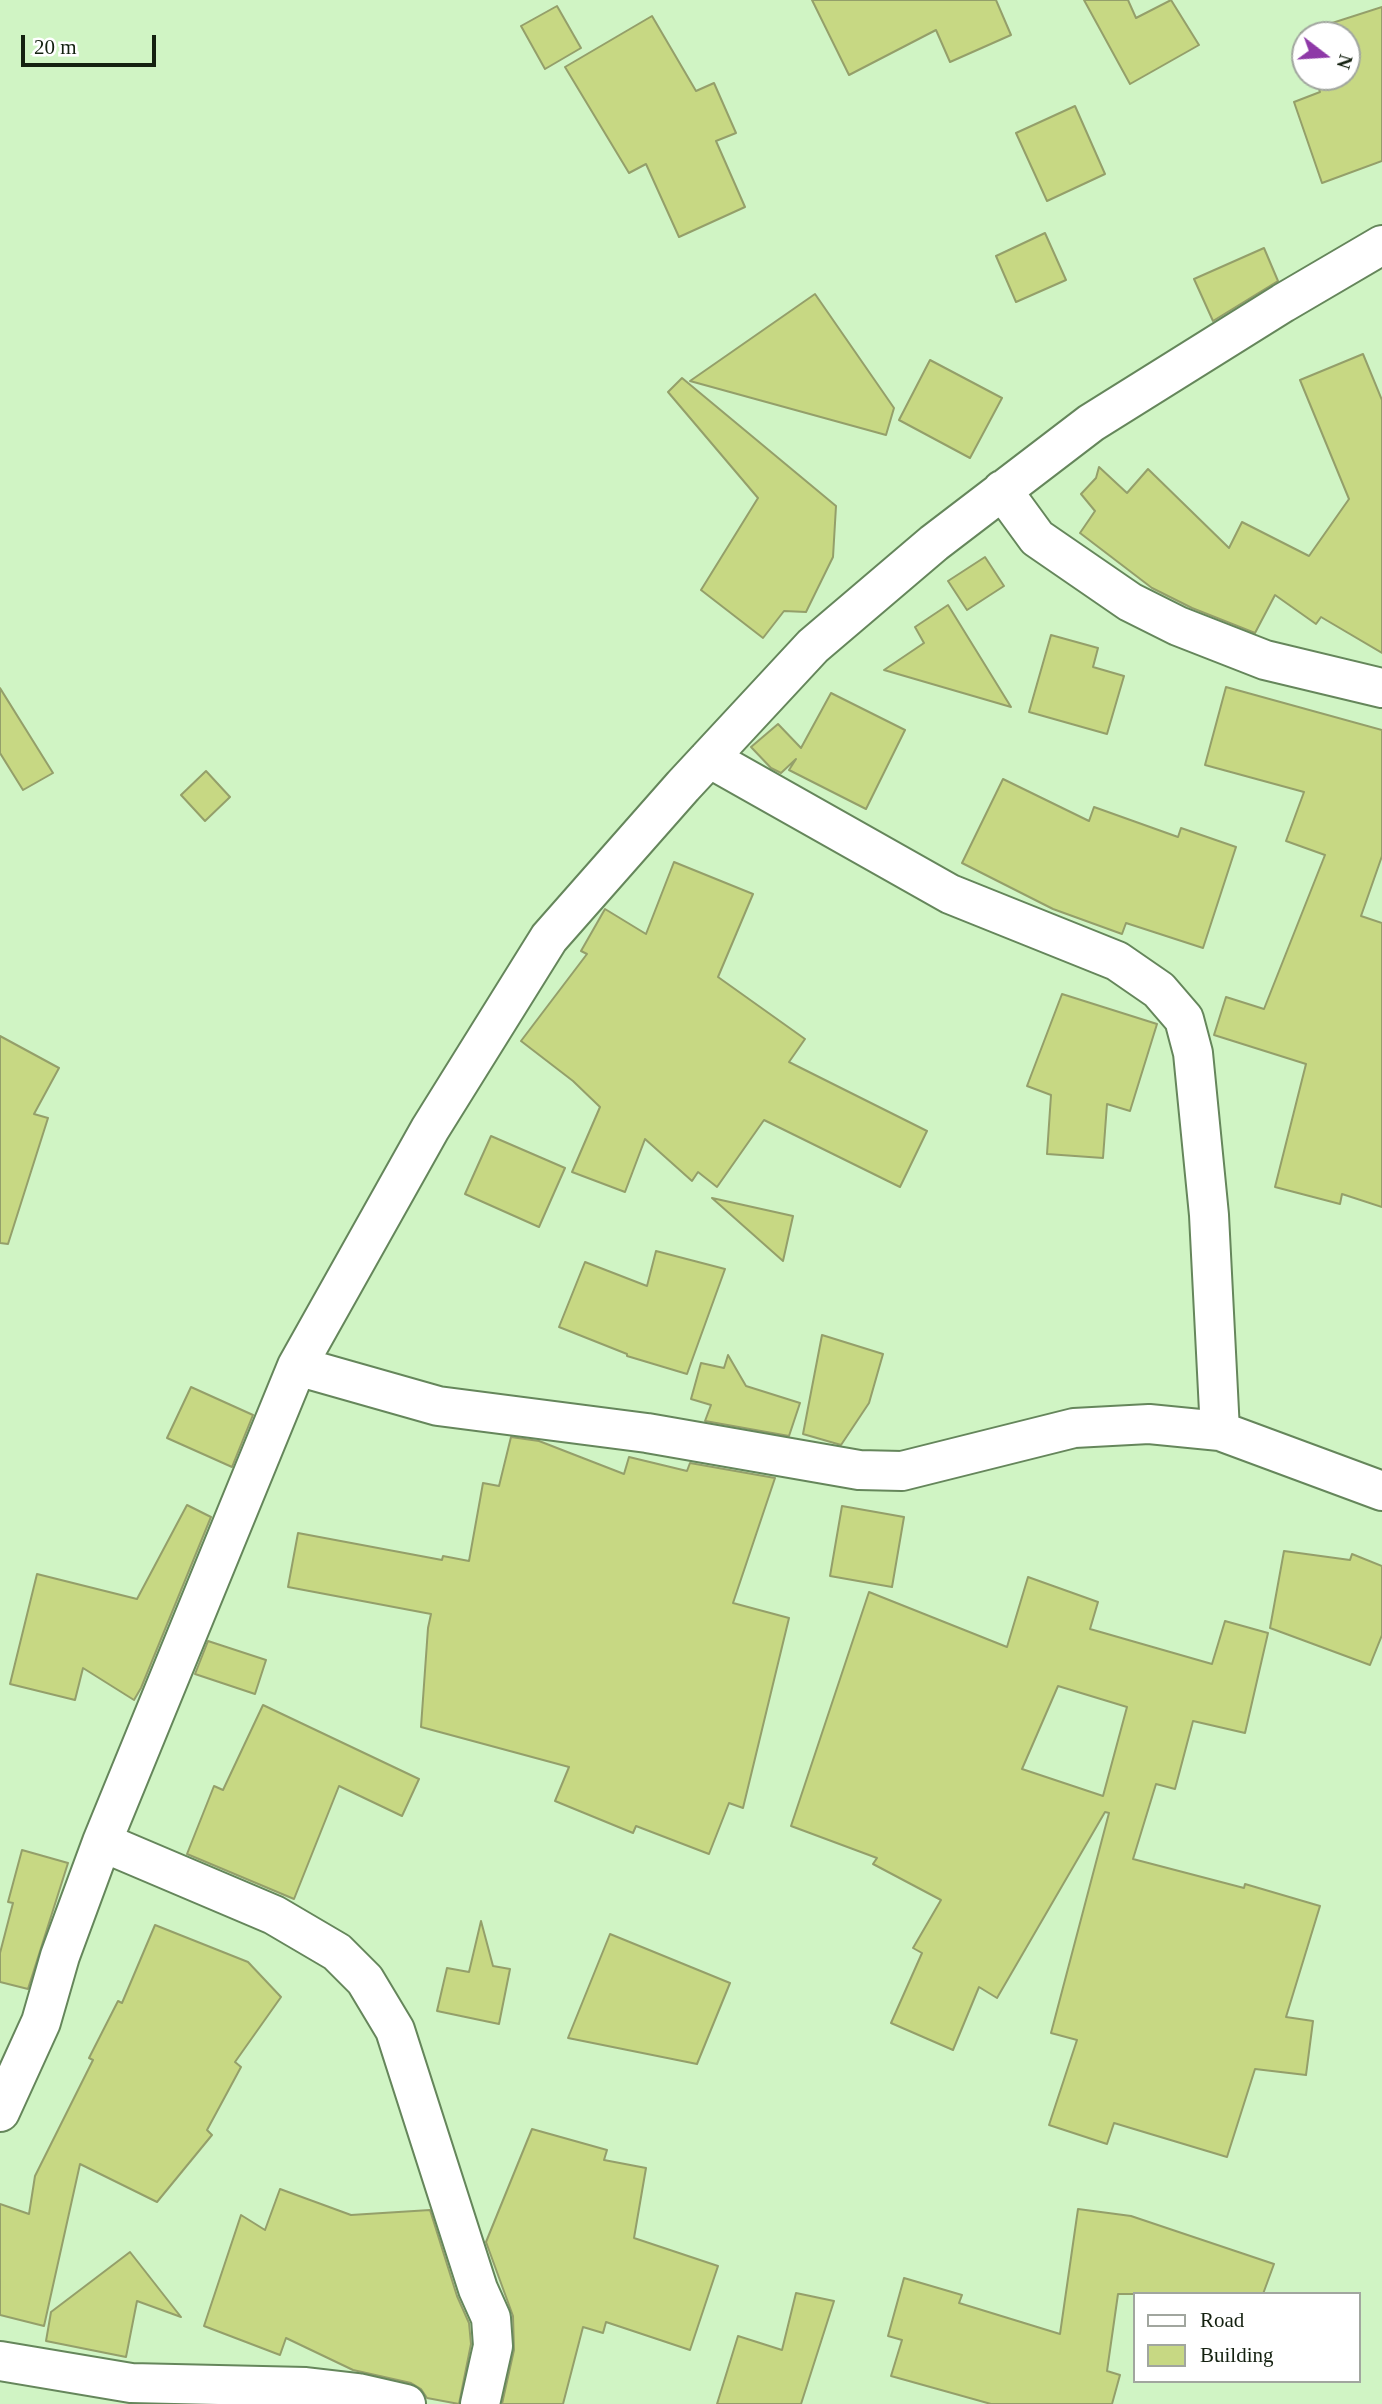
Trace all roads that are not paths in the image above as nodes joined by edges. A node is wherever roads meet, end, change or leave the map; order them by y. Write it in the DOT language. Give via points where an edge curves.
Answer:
graph roads {
  1 [pos="1382,245"];
  2 [pos="1003,490"];
  3 [pos="1382,688"];
  4 [pos="709,758"];
  5 [pos="297,1366"];
  6 [pos="1220,1431"];
  7 [pos="1382,1491"];
  8 [pos="102,1842"];
  9 [pos="0,2112"];
  10 [pos="0,2361"];
  11 [pos="406,2404"];
  12 [pos="480,2404"];
  1 -- 2 [label="street" via="1091,423"];
  2 -- 3 [label="street" via="1037,538 1130,602 1265,660"];
  2 -- 4 [label="street" via="813,646"];
  4 -- 5 [label="street" via="549,938 430,1129"];
  4 -- 6 [label="street" via="950,894 1117,961 1158,990 1184,1018 1194,1053 1209,1215"];
  5 -- 6 [label="street" via="438,1406 647,1433 859,1470 902,1471 1074,1428 1149,1423"];
  5 -- 8 [label="street"];
  6 -- 7 [label="street"];
  8 -- 9 [label="street" via="41,2022"];
  8 -- 12 [label="street" via="274,1915 337,1952 365,1980 395,2030 491,2318 493,2346"];
  10 -- 11 [label="street" via="131,2383 306,2387"];
}
